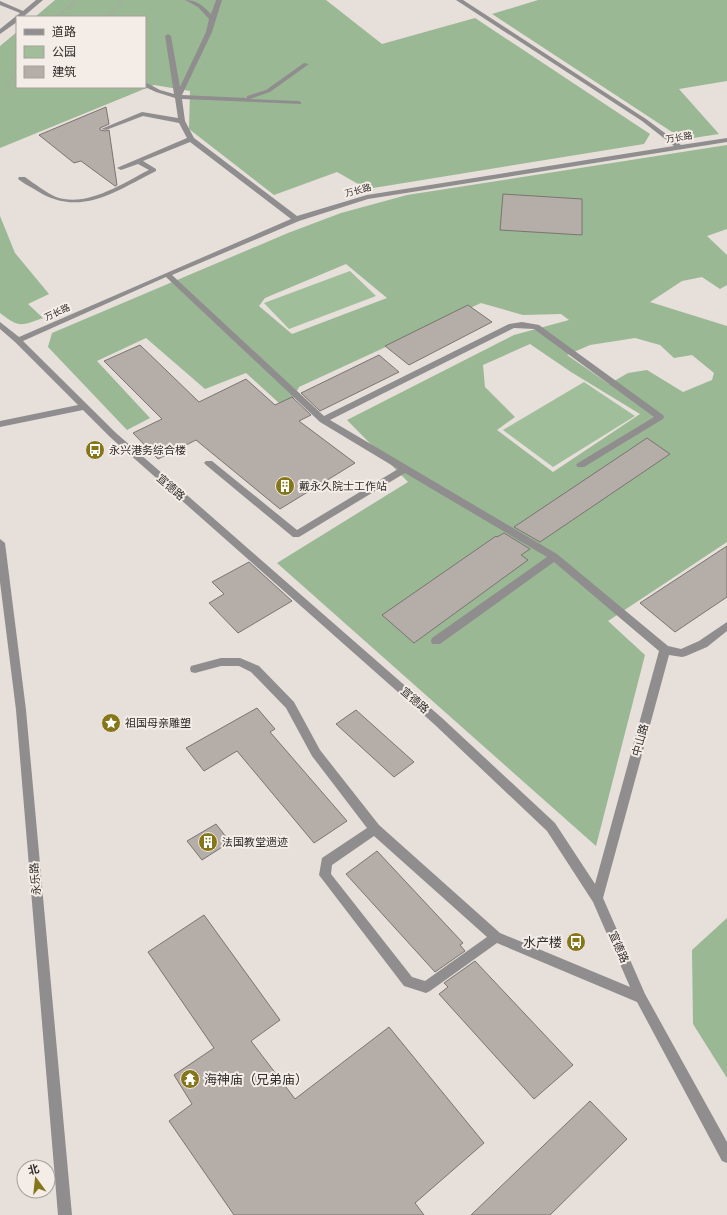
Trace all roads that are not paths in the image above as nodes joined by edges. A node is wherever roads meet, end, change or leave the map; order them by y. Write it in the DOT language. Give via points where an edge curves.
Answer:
graph roads {
  1 [pos="40,0"];
  2 [pos="188,0"];
  3 [pos="195,0"];
  4 [pos="220,0"];
  5 [pos="459,0"];
  6 [pos="0,3"];
  7 [pos="200,6"];
  8 [pos="20,16"];
  9 [pos="16,19"];
  10 [pos="212,19"];
  11 [pos="0,32"];
  12 [pos="168,36"];
  13 [pos="306,64"];
  14 [pos="146,85"];
  15 [pos="178,97"];
  16 [pos="235,100"];
  17 [pos="299,103"];
  18 [pos="182,121"];
  19 [pos="104,129"];
  20 [pos="192,139"];
  21 [pos="727,140"];
  22 [pos="679,147"];
  23 [pos="138,161"];
  24 [pos="121,168"];
  25 [pos="22,179"];
  26 [pos="296,219"];
  27 [pos="167,274"];
  28 [pos="0,325"];
  29 [pos="18,340"];
  30 [pos="84,407"];
  31 [pos="324,420"];
  32 [pos="0,424"];
  33 [pos="210,463"];
  34 [pos="581,465"];
  35 [pos="406,468"];
  36 [pos="0,543"];
  37 [pos="554,558"];
  38 [pos="727,626"];
  39 [pos="436,641"];
  40 [pos="665,650"];
  41 [pos="195,669"];
  42 [pos="375,829"];
  43 [pos="597,898"];
  44 [pos="496,937"];
  45 [pos="641,998"];
  46 [pos="727,1156"];
  47 [pos="65,1215"];
  1 -- 8 [label="street"];
  2 -- 7 [label="street"];
  3 -- 7 [label="street"];
  4 -- 10 [label="street"];
  5 -- 22 [label="street" via="644,120"];
  6 -- 8 [label="street"];
  7 -- 10 [label="street"];
  9 -- 11 [label="street"];
  10 -- 15 [label="street" via="209,32"];
  12 -- 15 [label="street"];
  13 -- 16 [label="street" via="268,91"];
  14 -- 15 [label="street"];
  15 -- 16 [label="street"];
  15 -- 18 [label="street"];
  16 -- 17 [label="street"];
  18 -- 19 [label="street" via="142,114"];
  18 -- 20 [label="street"];
  20 -- 23 [label="street"];
  20 -- 26 [label="street"];
  21 -- 22 [label="street, 万长路"];
  22 -- 26 [label="street, 万长路" via="367,197"];
  23 -- 24 [label="street"];
  23 -- 25 [label="street" via="154,170 90,200 75,202 54,199"];
  26 -- 27 [label="street, 万长路"];
  27 -- 29 [label="street, 万长路"];
  27 -- 31 [label="street"];
  28 -- 29 [label="street, 宣德路"];
  29 -- 30 [label="street, 宣德路"];
  30 -- 32 [label="street"];
  30 -- 43 [label="street, 宣德路" via="438,721 552,828"];
  31 -- 34 [label="street" via="512,326 536,327 660,417"];
  31 -- 35 [label="street"];
  33 -- 35 [label="street" via="296,535"];
  35 -- 37 [label="street"];
  36 -- 47 [label="street, 永乐路" via="21,710"];
  37 -- 39 [label="street"];
  37 -- 40 [label="street"];
  38 -- 40 [label="street" via="703,644 682,653"];
  40 -- 43 [label="street, 中山路"];
  41 -- 42 [label="street" via="221,662 240,662 255,669 290,705 316,753"];
  42 -- 44 [label="street"];
  42 -- 44 [label="street" via="326,862 325,875 408,982 426,987"];
  43 -- 45 [label="street, 宣德路"];
  44 -- 45 [label="street"];
  45 -- 46 [label="street, 宣德路"];
}
